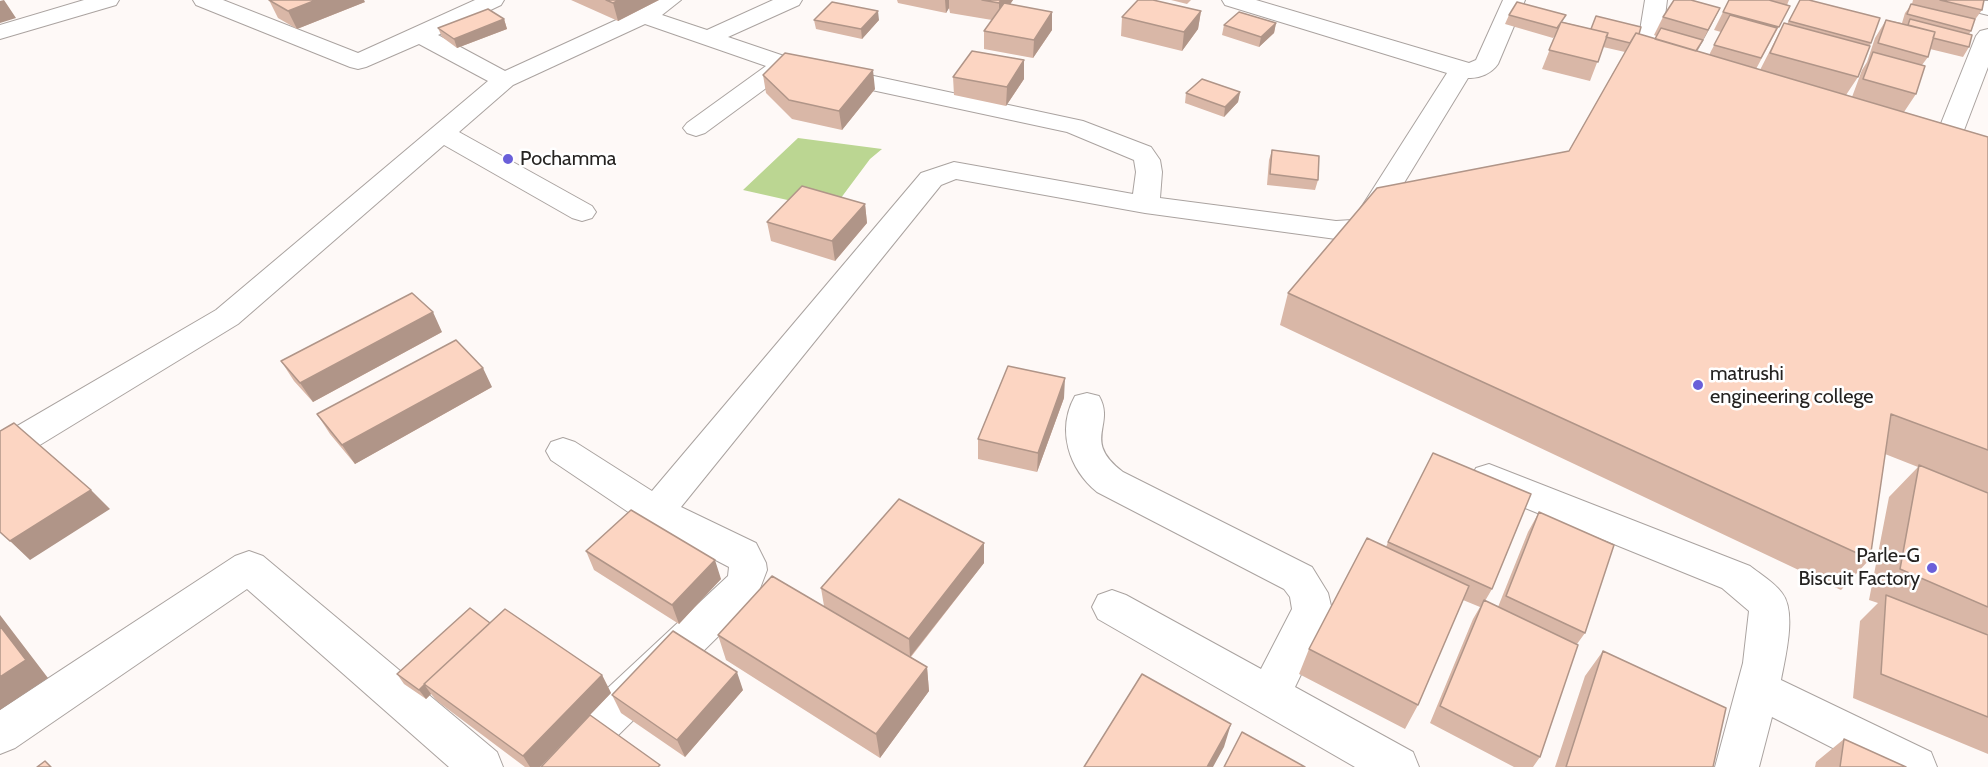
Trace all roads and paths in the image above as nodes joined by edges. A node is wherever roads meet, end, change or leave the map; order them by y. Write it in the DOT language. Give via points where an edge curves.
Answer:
graph roads {
  1 [pos="108,0"];
  2 [pos="204,0"];
  3 [pos="493,0"];
  4 [pos="670,0"];
  5 [pos="791,0"];
  6 [pos="1233,0"];
  7 [pos="1514,0"];
  8 [pos="1656,0"];
  9 [pos="1955,0"];
  10 [pos="262,5"];
  11 [pos="1988,8"];
  12 [pos="241,15"];
  13 [pos="644,15"];
  14 [pos="0,32"];
  15 [pos="420,35"];
  16 [pos="1988,36"];
  17 [pos="708,38"];
  18 [pos="784,64"];
  19 [pos="1461,70"];
  20 [pos="1700,75"];
  21 [pos="504,80"];
  22 [pos="696,128"];
  23 [pos="442,133"];
  24 [pos="1944,146"];
  25 [pos="1145,205"];
  26 [pos="582,212"];
  27 [pos="1087,405"];
  28 [pos="563,451"];
  29 [pos="0,453"];
  30 [pos="1459,466"];
  31 [pos="656,512"];
  32 [pos="1112,607"];
  33 [pos="1758,689"];
  34 [pos="1269,696"];
  35 [pos="0,735"];
  36 [pos="481,767"];
  37 [pos="555,767"];
  38 [pos="1397,767"];
  39 [pos="1737,767"];
  40 [pos="1916,767"];
  1 -- 14 [label="street"];
  2 -- 12 [label="street"];
  3 -- 15 [label="street"];
  4 -- 13 [label="street"];
  5 -- 17 [label="street"];
  6 -- 19 [label="street"];
  7 -- 19 [label="street" via="1486,64 1473,71"];
  8 -- 20 [label="street" via="1649,49 1652,56 1666,65"];
  9 -- 11 [label="street"];
  10 -- 12 [label="street"];
  12 -- 15 [label="street" via="358,62"];
  13 -- 17 [label="street"];
  13 -- 21 [label="street"];
  15 -- 21 [label="street"];
  16 -- 24 [label="street"];
  17 -- 18 [label="street"];
  18 -- 22 [label="street"];
  18 -- 25 [label="street" via="1074,126 1129,147 1147,160"];
  19 -- 25 [label="street" via="1360,228 1336,230"];
  21 -- 23 [label="street"];
  23 -- 26 [label="street"];
  23 -- 29 [label="street" via="226,317"];
  25 -- 31 [label="street" via="954,170 931,179"];
  27 -- 34 [label="street" via="1082,446 1095,472 1299,578 1306,588 1311,610"];
  28 -- 31 [label="street"];
  30 -- 33 [label="street" via="1736,577 1753,589 1768,604 1771,620"];
  31 -- 37 [label="street" via="743,554 749,564 749,575 742,587"];
  32 -- 34 [label="street"];
  33 -- 39 [label="street"];
  33 -- 40 [label="street"];
  34 -- 38 [label="street"];
  35 -- 36 [label="street" via="249,567"];
}
